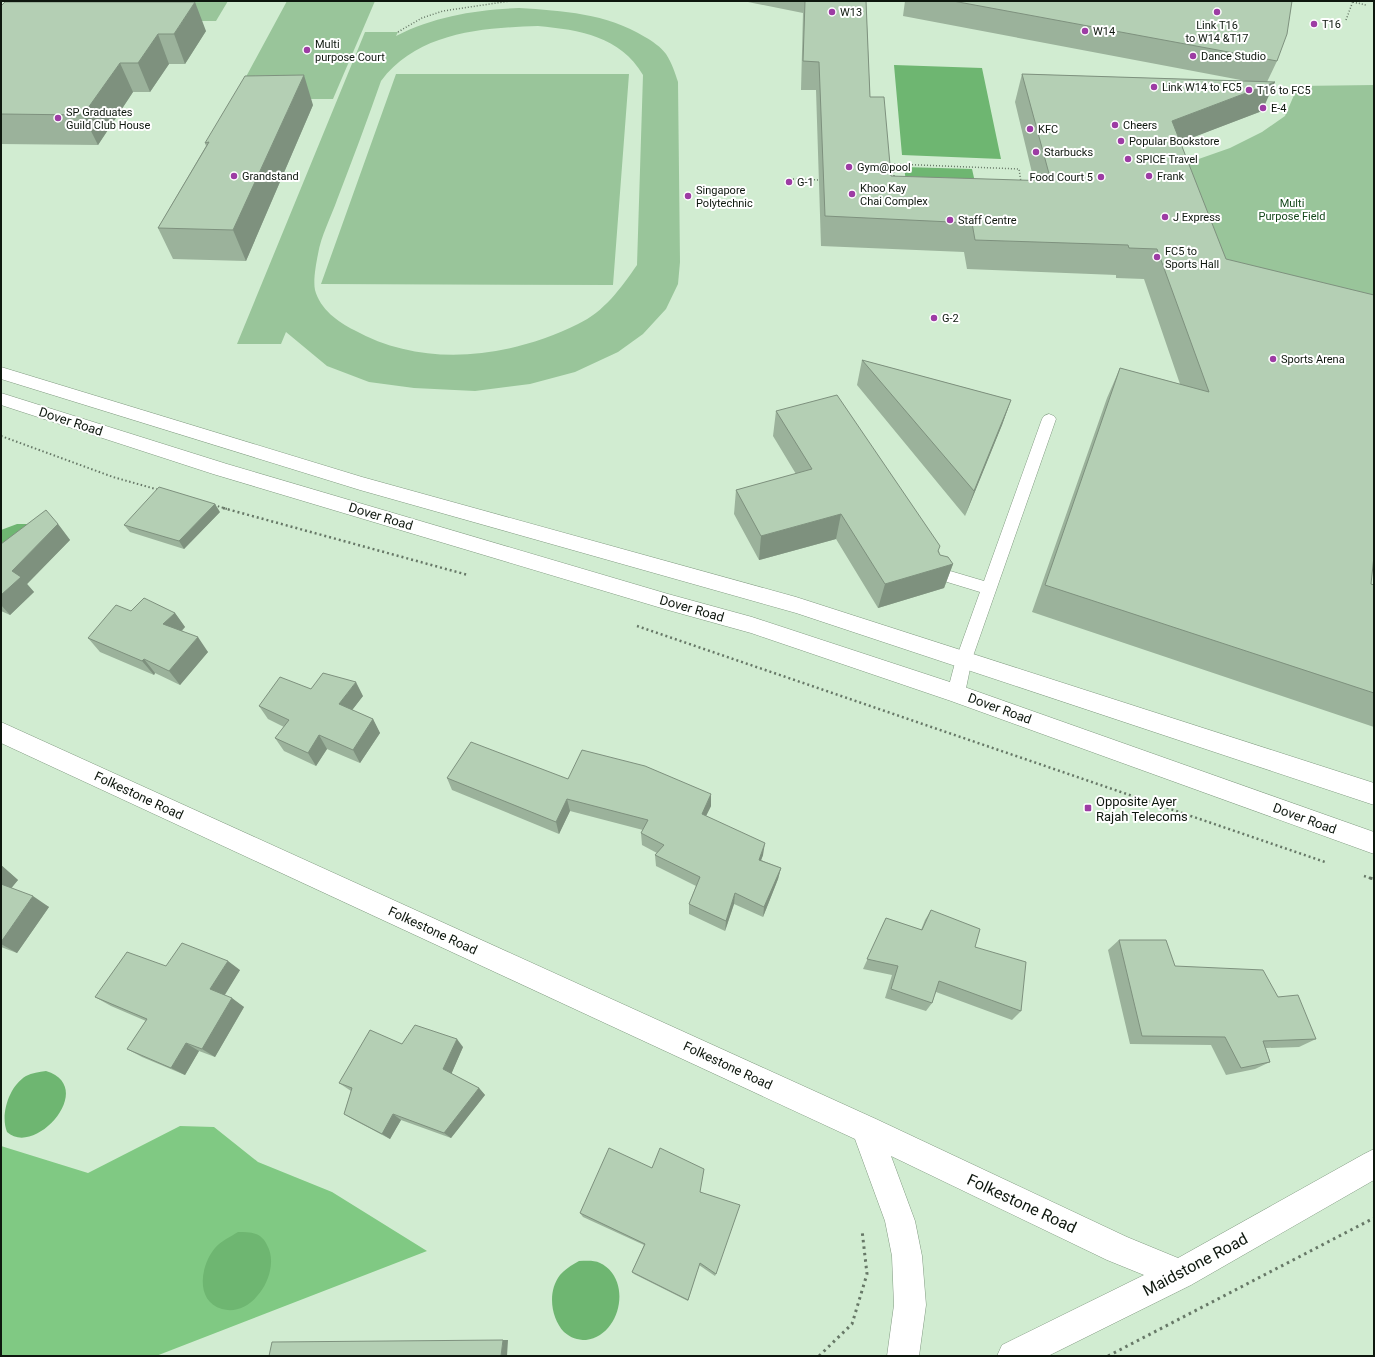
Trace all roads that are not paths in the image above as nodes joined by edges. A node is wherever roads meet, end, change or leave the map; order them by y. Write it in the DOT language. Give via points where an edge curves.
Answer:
graph roads {
  1 [pos="1,373"];
  2 [pos="1,399"];
  3 [pos="1049,420"];
  4 [pos="237,446"];
  5 [pos="220,469"];
  6 [pos="940,574"];
  7 [pos="989,589"];
  8 [pos="964,659"];
  9 [pos="956,693"];
  10 [pos="1,732"];
  11 [pos="1374,794"];
  12 [pos="1374,842"];
  13 [pos="866,1129"];
  14 [pos="1374,1164"];
  15 [pos="1180,1274"];
  16 [pos="903,1356"];
  17 [pos="1013,1356"];
  1 -- 4 [label="street, Dover Road"];
  2 -- 5 [label="street, Dover Road"];
  3 -- 7 [label="lane"];
  4 -- 5 [label="street"];
  4 -- 8 [label="street, Dover Road" via="796,605"];
  5 -- 9 [label="street, Dover Road" via="752,625"];
  6 -- 7 [label="lane"];
  7 -- 8 [label="lane"];
  8 -- 9 [label="lane"];
  8 -- 11 [label="street, Dover Road"];
  9 -- 12 [label="street, Dover Road"];
  10 -- 13 [label="street, Folkestone Road"];
  13 -- 15 [label="street, Folkestone Road" via="1118,1249"];
  13 -- 16 [label="street" via="900,1221 907,1256 910,1305"];
  14 -- 15 [label="street, Maidstone Road"];
  15 -- 17 [label="street, Maidstone Road"];
}
